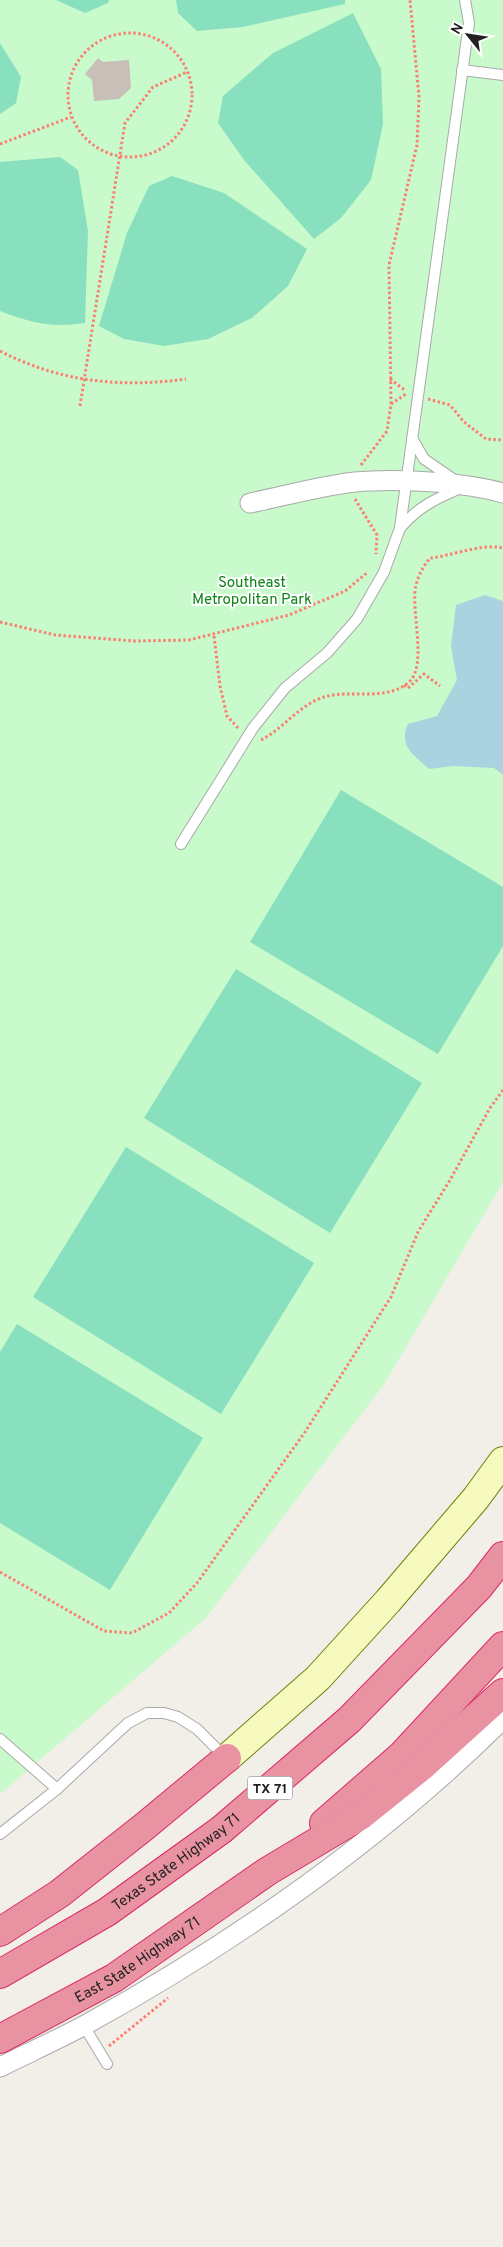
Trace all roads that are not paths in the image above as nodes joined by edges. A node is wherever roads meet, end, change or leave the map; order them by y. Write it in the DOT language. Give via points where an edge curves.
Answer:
graph roads {
  1 [pos="466,0"];
  2 [pos="462,70"];
  3 [pos="503,75"];
  4 [pos="412,438"];
  5 [pos="406,481"];
  6 [pos="465,487"];
  7 [pos="503,493"];
  8 [pos="250,503"];
  9 [pos="400,528"];
  10 [pos="180,844"];
  11 [pos="503,1460"];
  12 [pos="503,1556"];
  13 [pos="503,1646"];
  14 [pos="503,1692"];
  15 [pos="503,1719"];
  16 [pos="0,1739"];
  17 [pos="227,1758"];
  18 [pos="58,1789"];
  19 [pos="0,1834"];
  20 [pos="268,1871"];
  21 [pos="0,1932"];
  22 [pos="0,1974"];
  23 [pos="84,2026"];
  24 [pos="0,2039"];
  25 [pos="107,2064"];
  26 [pos="0,2067"];
  1 -- 2 [label="lane" via="469,23"];
  2 -- 3 [label="lane"];
  2 -- 4 [label="lane"];
  4 -- 5 [label="lane"];
  4 -- 6 [label="lane" via="424,459"];
  5 -- 6 [label="street"];
  5 -- 8 [label="street" via="355,482"];
  5 -- 9 [label="lane"];
  6 -- 7 [label="street"];
  6 -- 9 [label="lane" via="424,506"];
  9 -- 10 [label="lane" via="384,572 358,619 327,653 285,688 246,738"];
  11 -- 17 [label="street" via="476,1498 318,1678"];
  12 -- 22 [label="highway, Texas State Highway 71 / TX 71" via="479,1587 349,1720 221,1830 108,1912"];
  13 -- 20 [label="highway" via="402,1755"];
  14 -- 20 [label="highway" via="428,1761 360,1816"];
  15 -- 23 [label="street" via="417,1799 307,1887 191,1963"];
  16 -- 18 [label="lane"];
  17 -- 18 [label="lane" via="196,1728 178,1717 147,1713 128,1723"];
  17 -- 21 [label="highway" via="59,1894"];
  18 -- 19 [label="lane"];
  20 -- 24 [label="highway, East State Highway 71" via="114,1978"];
  23 -- 25 [label="lane"];
  23 -- 26 [label="street"];
}
